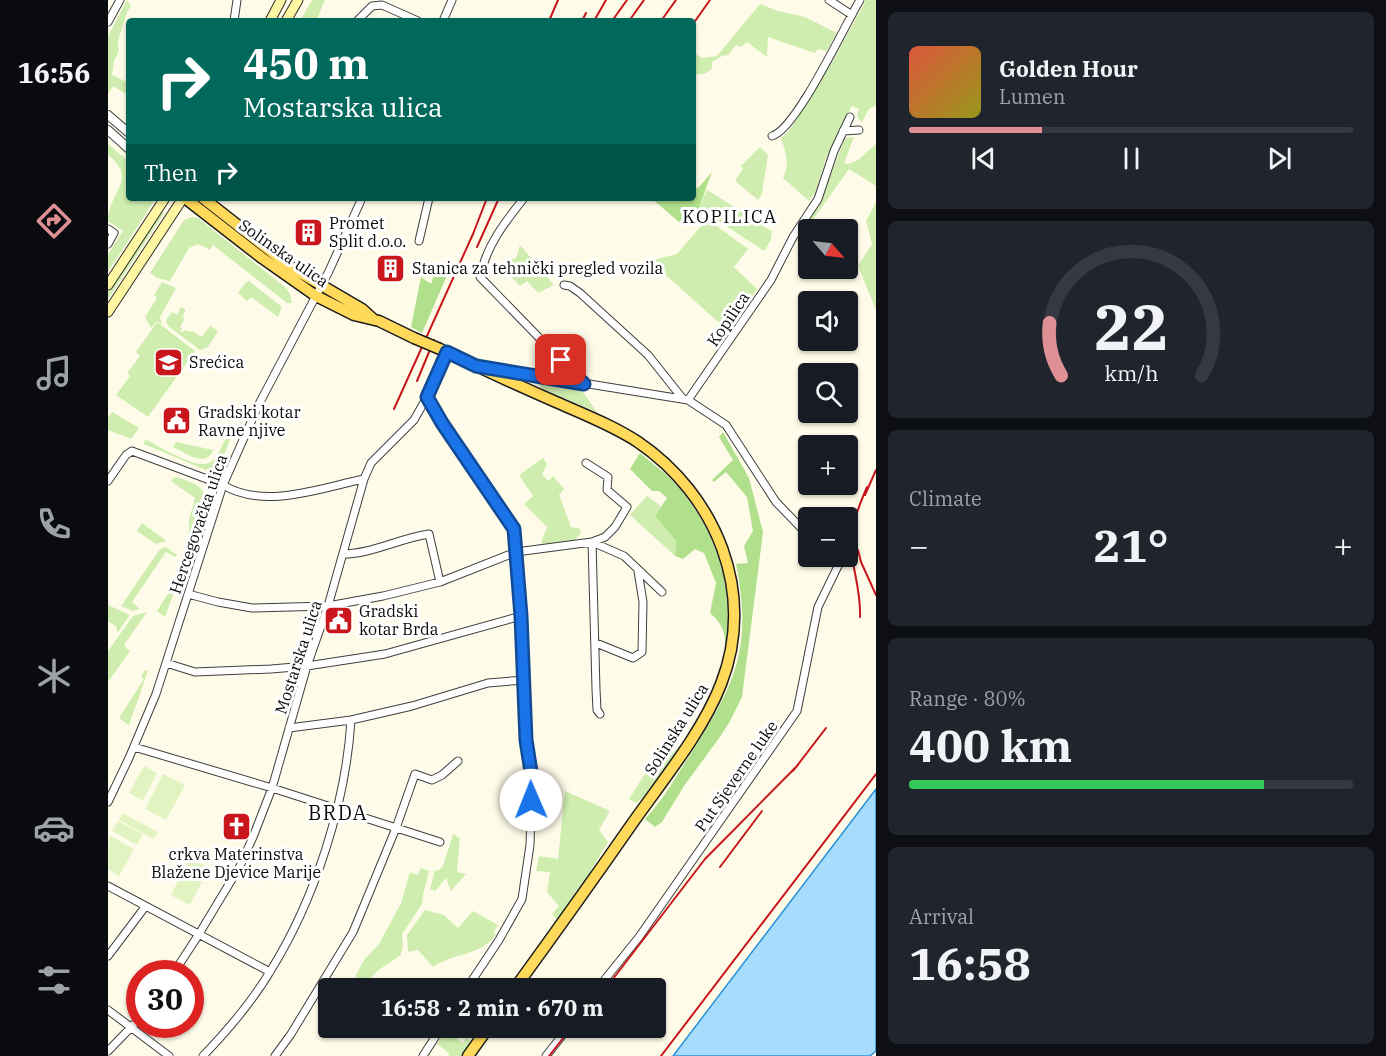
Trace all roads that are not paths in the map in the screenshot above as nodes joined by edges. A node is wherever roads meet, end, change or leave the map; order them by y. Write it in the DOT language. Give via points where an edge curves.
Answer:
graph roads {
  1 [pos="120,0"];
  2 [pos="237,0"];
  3 [pos="281,0"];
  4 [pos="298,0"];
  5 [pos="452,0"];
  6 [pos="829,0"];
  7 [pos="860,0"];
  8 [pos="852,15"];
  9 [pos="234,18"];
  10 [pos="272,18"];
  11 [pos="288,18"];
  12 [pos="360,18"];
  13 [pos="412,18"];
  14 [pos="444,18"];
  15 [pos="108,22"];
  16 [pos="108,115"];
  17 [pos="850,117"];
  18 [pos="108,130"];
  19 [pos="126,130"];
  20 [pos="859,130"];
  21 [pos="843,131"];
  22 [pos="772,136"];
  23 [pos="126,146"];
  24 [pos="163,201"];
  25 [pos="182,201"];
  26 [pos="188,201"];
  27 [pos="207,201"];
  28 [pos="361,201"];
  29 [pos="428,201"];
  30 [pos="522,201"];
  31 [pos="111,231"];
  32 [pos="419,242"];
  33 [pos="108,244"];
  34 [pos="108,285"];
  35 [pos="564,285"];
  36 [pos="319,291"];
  37 [pos="108,312"];
  38 [pos="443,351"];
  39 [pos="476,366"];
  40 [pos="541,377"];
  41 [pos="584,384"];
  42 [pos="536,393"];
  43 [pos="427,397"];
  44 [pos="686,400"];
  45 [pos="586,464"];
  46 [pos="364,479"];
  47 [pos="108,481"];
  48 [pos="223,485"];
  49 [pos="798,525"];
  50 [pos="592,542"];
  51 [pos="516,552"];
  52 [pos="343,554"];
  53 [pos="838,567"];
  54 [pos="638,570"];
  55 [pos="440,582"];
  56 [pos="662,592"];
  57 [pos="188,594"];
  58 [pos="328,606"];
  59 [pos="521,616"];
  60 [pos="596,643"];
  61 [pos="166,663"];
  62 [pos="308,666"];
  63 [pos="524,680"];
  64 [pos="600,714"];
  65 [pos="351,720"];
  66 [pos="289,728"];
  67 [pos="134,747"];
  68 [pos="458,761"];
  69 [pos="272,788"];
  70 [pos="108,802"];
  71 [pos="336,809"];
  72 [pos="396,828"];
  73 [pos="440,842"];
  74 [pos="108,885"];
  75 [pos="145,907"];
  76 [pos="200,934"];
  77 [pos="108,956"];
  78 [pos="182,960"];
  79 [pos="270,972"];
  80 [pos="474,978"];
  81 [pos="522,978"];
  82 [pos="606,978"];
  83 [pos="108,1010"];
  84 [pos="126,1023"];
  85 [pos="126,1032"];
  86 [pos="145,1038"];
  87 [pos="435,1038"];
  88 [pos="481,1038"];
  89 [pos="560,1038"];
  90 [pos="108,1051"];
  91 [pos="169,1056"];
  92 [pos="203,1056"];
  93 [pos="275,1056"];
  94 [pos="423,1056"];
  95 [pos="468,1056"];
  96 [pos="546,1056"];
  1 -- 15 [label="street"];
  2 -- 9 [label="street"];
  3 -- 10 [label="main road"];
  4 -- 11 [label="main road"];
  5 -- 14 [label="street"];
  6 -- 8 [label="street"];
  7 -- 8 [label="street"];
  8 -- 22 [label="street" via="810,90 783,130"];
  12 -- 13 [label="street" via="372,6 382,4"];
  16 -- 19 [label="street"];
  17 -- 21 [label="street, Kopilica"];
  18 -- 23 [label="street"];
  20 -- 21 [label="street"];
  21 -- 44 [label="street, Kopilica" via="818,200 771,280"];
  24 -- 34 [label="main road"];
  25 -- 37 [label="main road"];
  26 -- 36 [label="main road, Solinska ulica" via="262,258"];
  27 -- 36 [label="main road, Solinska ulica"];
  28 -- 36 [label="street, Hercegovačka ulica"];
  29 -- 32 [label="street"];
  30 -- 41 [label="street" via="499,229 480,277"];
  31 -- 33 [label="street"];
  35 -- 44 [label="street" via="580,293 648,355"];
  36 -- 38 [label="main road, Solinska ulica, bridge" via="354,315 373,319"];
  36 -- 48 [label="street, Hercegovačka ulica" via="277,366"];
  38 -- 39 [label="main road, Solinska ulica"];
  38 -- 43 [label="street, Mostarska ulica"];
  39 -- 40 [label="street"];
  39 -- 42 [label="main road, Solinska ulica"];
  40 -- 41 [label="street"];
  40 -- 42 [label="street" via="532,386"];
  41 -- 44 [label="street"];
  42 -- 81 [label="main road, Solinska ulica" via="614,428 644,446 675,473 701,505 718,536 731,578 736,613 727,668 698,728"];
  43 -- 46 [label="street, Mostarska ulica" via="414,420 370,464"];
  43 -- 51 [label="street" via="514,529"];
  44 -- 49 [label="street" via="726,425 776,502"];
  45 -- 50 [label="street" via="608,477 607,490 627,507 615,527"];
  46 -- 48 [label="street" via="285,496 253,496"];
  46 -- 52 [label="street, Mostarska ulica"];
  47 -- 48 [label="street" via="132,451"];
  48 -- 57 [label="street, Hercegovačka ulica"];
  50 -- 51 [label="street"];
  50 -- 54 [label="street" via="624,556"];
  50 -- 60 [label="street"];
  51 -- 55 [label="street"];
  51 -- 59 [label="street"];
  52 -- 55 [label="street" via="357,554 429,534"];
  52 -- 58 [label="street, Mostarska ulica"];
  53 -- 82 [label="street, Put Sjeverne luke" via="818,607 797,711"];
  54 -- 56 [label="street"];
  54 -- 60 [label="street" via="643,602 642,652 633,658"];
  55 -- 58 [label="street"];
  57 -- 58 [label="street" via="252,608"];
  57 -- 61 [label="street, Hercegovačka ulica"];
  58 -- 62 [label="street, Mostarska ulica"];
  59 -- 62 [label="street" via="385,654"];
  59 -- 63 [label="street"];
  60 -- 64 [label="street"];
  61 -- 62 [label="street" via="195,672"];
  61 -- 67 [label="street, Hercegovačka ulica"];
  62 -- 66 [label="street, Mostarska ulica"];
  63 -- 65 [label="street" via="488,683"];
  63 -- 80 [label="street" via="532,778 530,845 522,899"];
  65 -- 66 [label="street"];
  65 -- 71 [label="street"];
  66 -- 69 [label="street, Mostarska ulica"];
  67 -- 69 [label="street"];
  67 -- 70 [label="street, Hercegovačka ulica"];
  68 -- 72 [label="street" via="432,780 415,774"];
  69 -- 71 [label="street"];
  69 -- 76 [label="street, Mostarska ulica" via="247,852"];
  71 -- 72 [label="street"];
  71 -- 79 [label="street" via="332,831 305,904"];
  72 -- 73 [label="street"];
  72 -- 93 [label="street" via="353,932"];
  74 -- 75 [label="street"];
  75 -- 76 [label="street"];
  75 -- 77 [label="street"];
  76 -- 78 [label="street, Mostarska ulica"];
  76 -- 79 [label="street"];
  79 -- 92 [label="street"];
  83 -- 84 [label="street"];
  85 -- 90 [label="street"];
  86 -- 91 [label="street"];
  87 -- 94 [label="street"];
  88 -- 95 [label="main road"];
  89 -- 96 [label="street"];
}
